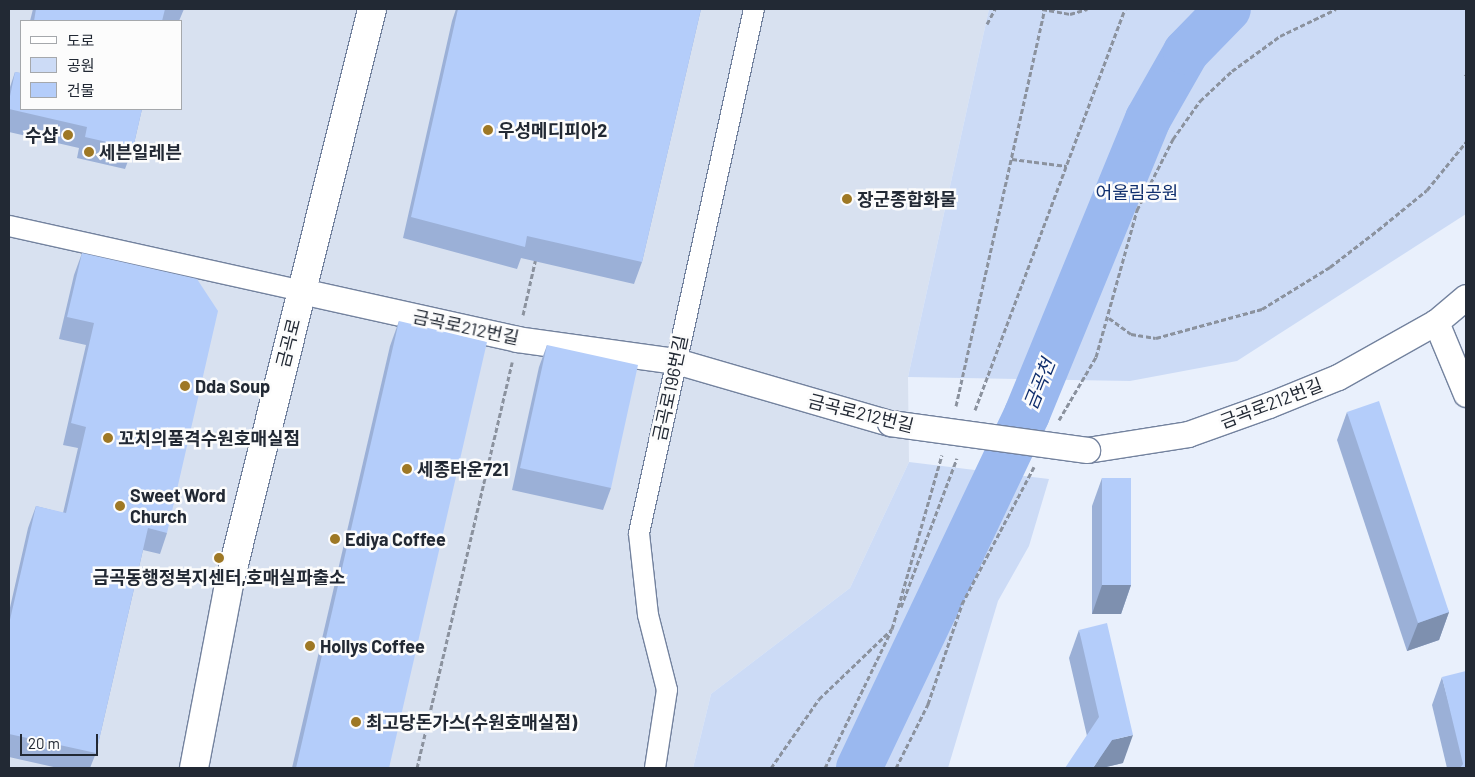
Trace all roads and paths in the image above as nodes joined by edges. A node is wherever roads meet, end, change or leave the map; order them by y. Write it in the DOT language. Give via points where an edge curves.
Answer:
graph roads {
  1 [pos="372,9"];
  2 [pos="754,9"];
  3 [pos="994,9"];
  4 [pos="1087,9"];
  5 [pos="1125,9"];
  6 [pos="1336,9"];
  7 [pos="1043,10"];
  8 [pos="987,24"];
  9 [pos="1466,142"];
  10 [pos="1012,160"];
  11 [pos="1067,166"];
  12 [pos="9,226"];
  13 [pos="537,252"];
  14 [pos="301,291"];
  15 [pos="1466,297"];
  16 [pos="1109,318"];
  17 [pos="1436,322"];
  18 [pos="517,339"];
  19 [pos="676,361"];
  20 [pos="1466,394"];
  21 [pos="954,413"];
  22 [pos="973,416"];
  23 [pos="1057,422"];
  24 [pos="943,450"];
  25 [pos="959,453"];
  26 [pos="1039,457"];
  27 [pos="892,629"];
  28 [pos="194,768"];
  29 [pos="417,768"];
  30 [pos="655,768"];
  31 [pos="771,768"];
  32 [pos="825,768"];
  33 [pos="896,768"];
  1 -- 14 [label="main road, 금곡로"];
  2 -- 19 [label="street, 금곡로196번길"];
  3 -- 8 [label="path"];
  4 -- 7 [label="path" via="1070,14"];
  5 -- 11 [label="path"];
  6 -- 16 [label="path" via="1280,36 1200,101 1151,175 1120,268"];
  7 -- 10 [label="path"];
  9 -- 16 [label="path" via="1427,190 1330,267 1262,310 1156,338 1131,334"];
  10 -- 11 [label="path"];
  10 -- 21 [label="path"];
  11 -- 22 [label="path"];
  12 -- 14 [label="street"];
  13 -- 18 [label="path"];
  14 -- 18 [label="street, 금곡로212번길"];
  14 -- 28 [label="main road, 금곡로" via="230,580"];
  15 -- 17 [label="street, 금곡로212번길"];
  16 -- 23 [label="path" via="1096,357"];
  17 -- 19 [label="street, 금곡로212번길, bridge" via="1338,377 1269,405 1188,434 1087,450 890,423"];
  17 -- 20 [label="street"];
  18 -- 19 [label="street, 금곡로212번길"];
  18 -- 29 [label="path"];
  19 -- 30 [label="street, 금곡로196번길" via="639,533 648,615 667,690"];
  24 -- 27 [label="path"];
  25 -- 27 [label="path"];
  26 -- 33 [label="path" via="962,604 928,704"];
  27 -- 31 [label="path" via="819,699"];
  27 -- 32 [label="path"];
}
